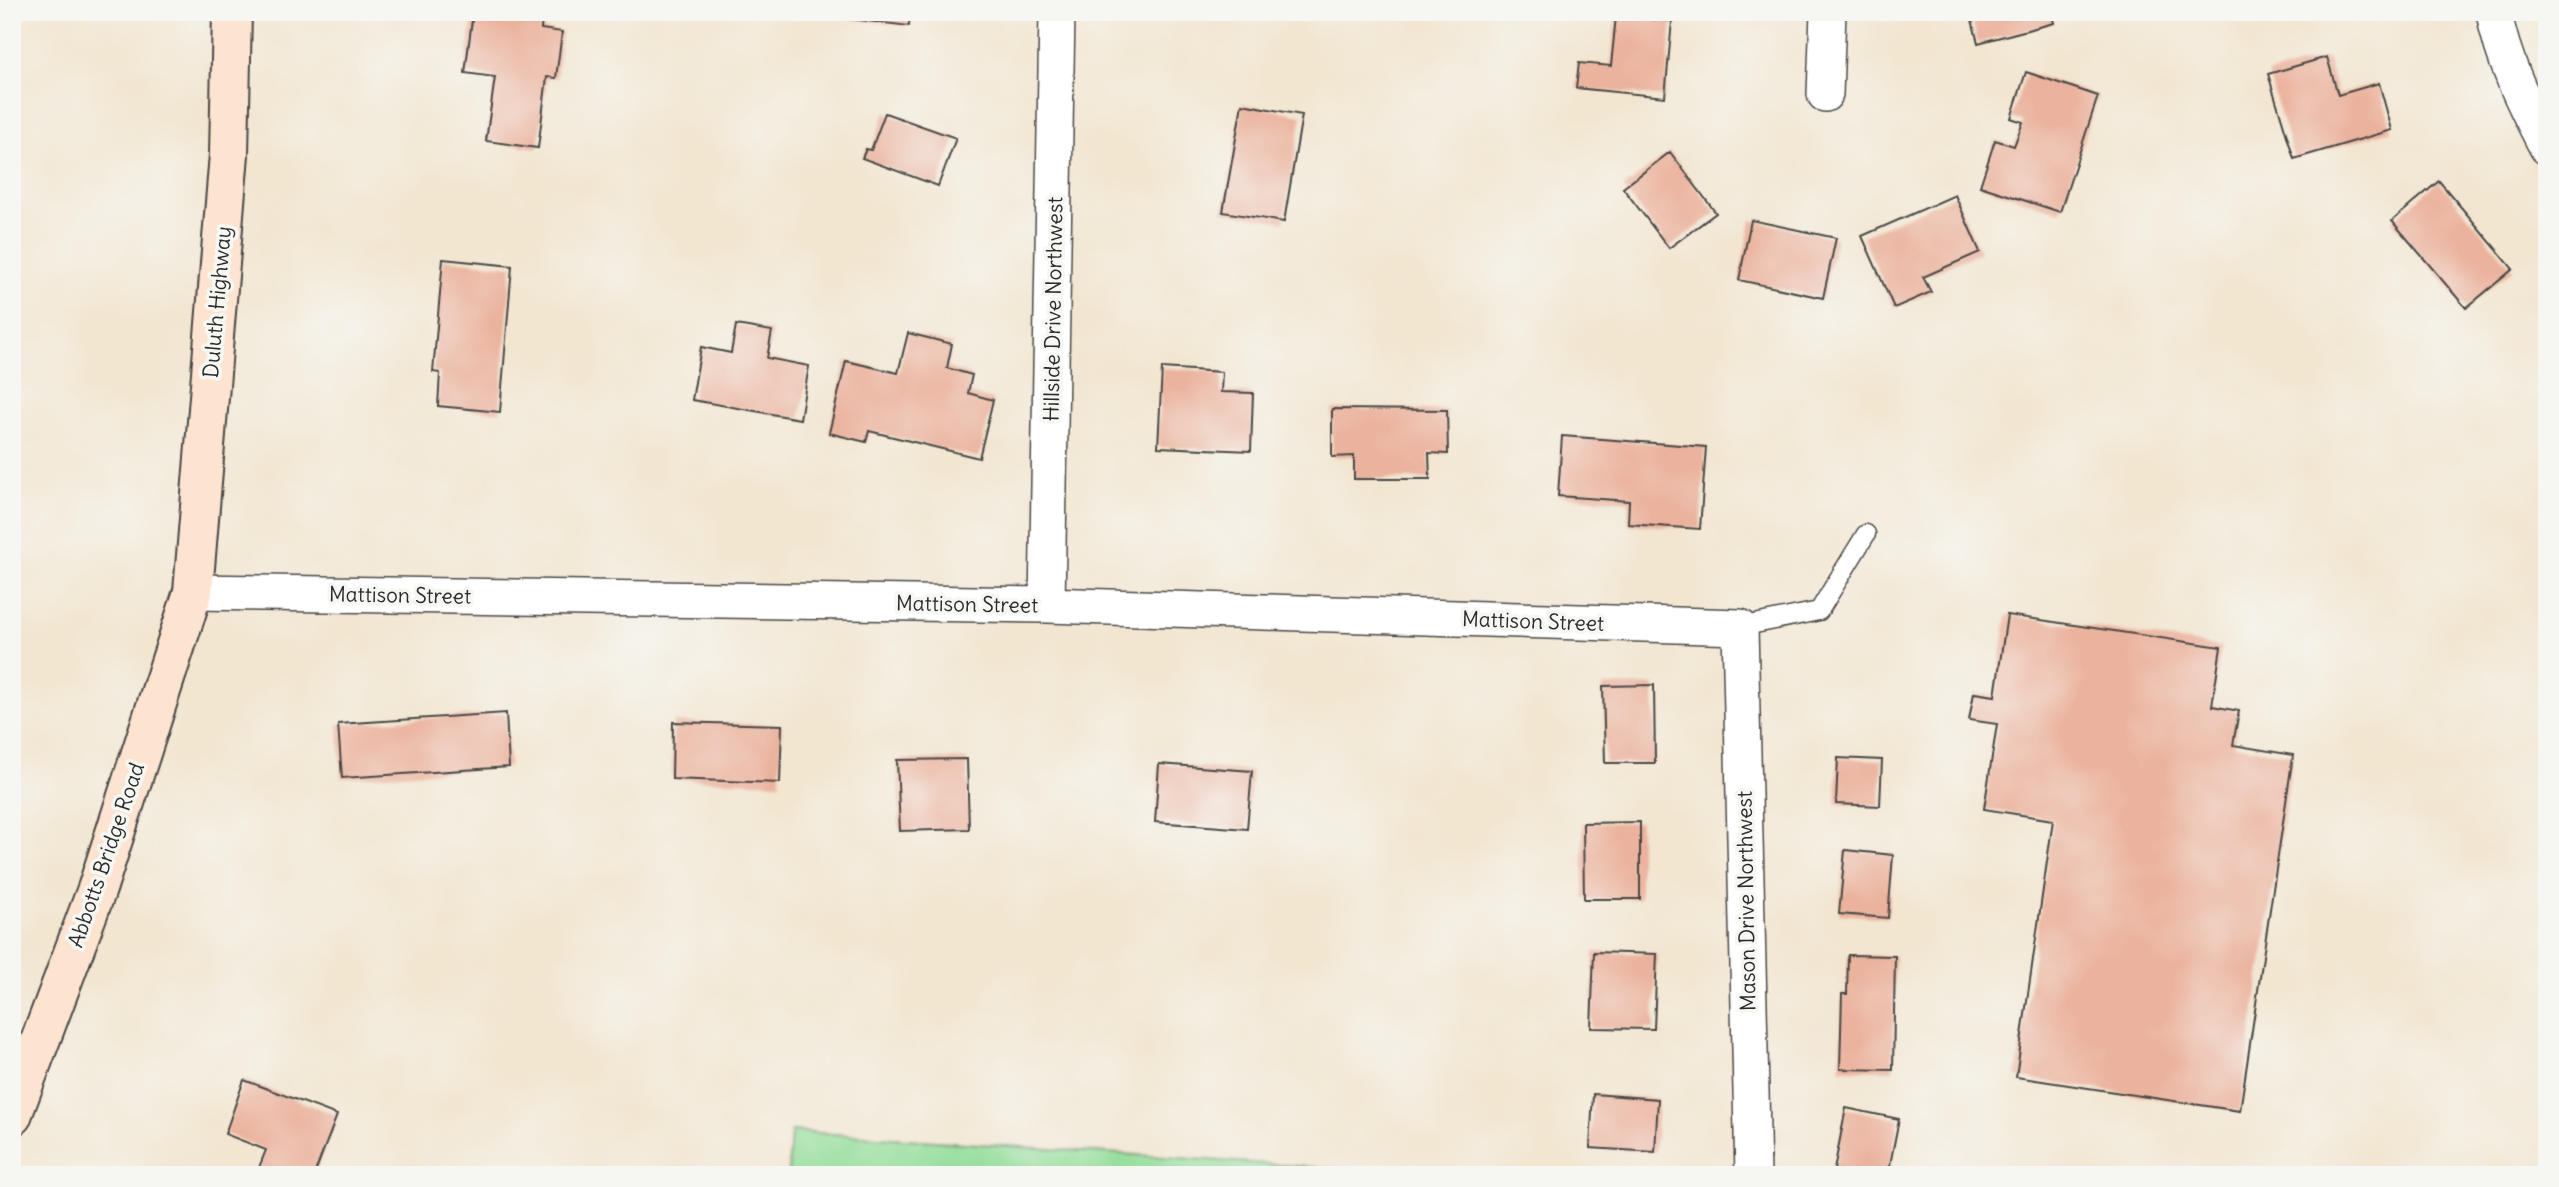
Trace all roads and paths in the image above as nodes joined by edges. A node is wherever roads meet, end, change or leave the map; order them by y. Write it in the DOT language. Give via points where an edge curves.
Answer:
graph roads {
  1 [pos="232,12"];
  2 [pos="1057,12"];
  3 [pos="1828,12"];
  4 [pos="2494,12"];
  5 [pos="1825,94"];
  6 [pos="2547,147"];
  7 [pos="1866,534"];
  8 [pos="192,592"];
  9 [pos="1047,605"];
  10 [pos="1740,627"];
  11 [pos="12,1116"];
  12 [pos="1752,1175"];
  1 -- 8 [label="main road, Duluth Highway" via="229,154"];
  2 -- 9 [label="street, Hillside Drive Northwest"];
  3 -- 5 [label="street"];
  4 -- 6 [label="street" via="2498,34"];
  7 -- 10 [label="lane" via="1819,611"];
  8 -- 9 [label="street, Mattison Street"];
  8 -- 11 [label="main road, Abbotts Bridge Road" via="97,889"];
  9 -- 10 [label="street, Mattison Street"];
  10 -- 12 [label="street, Mason Drive Northwest"];
}
